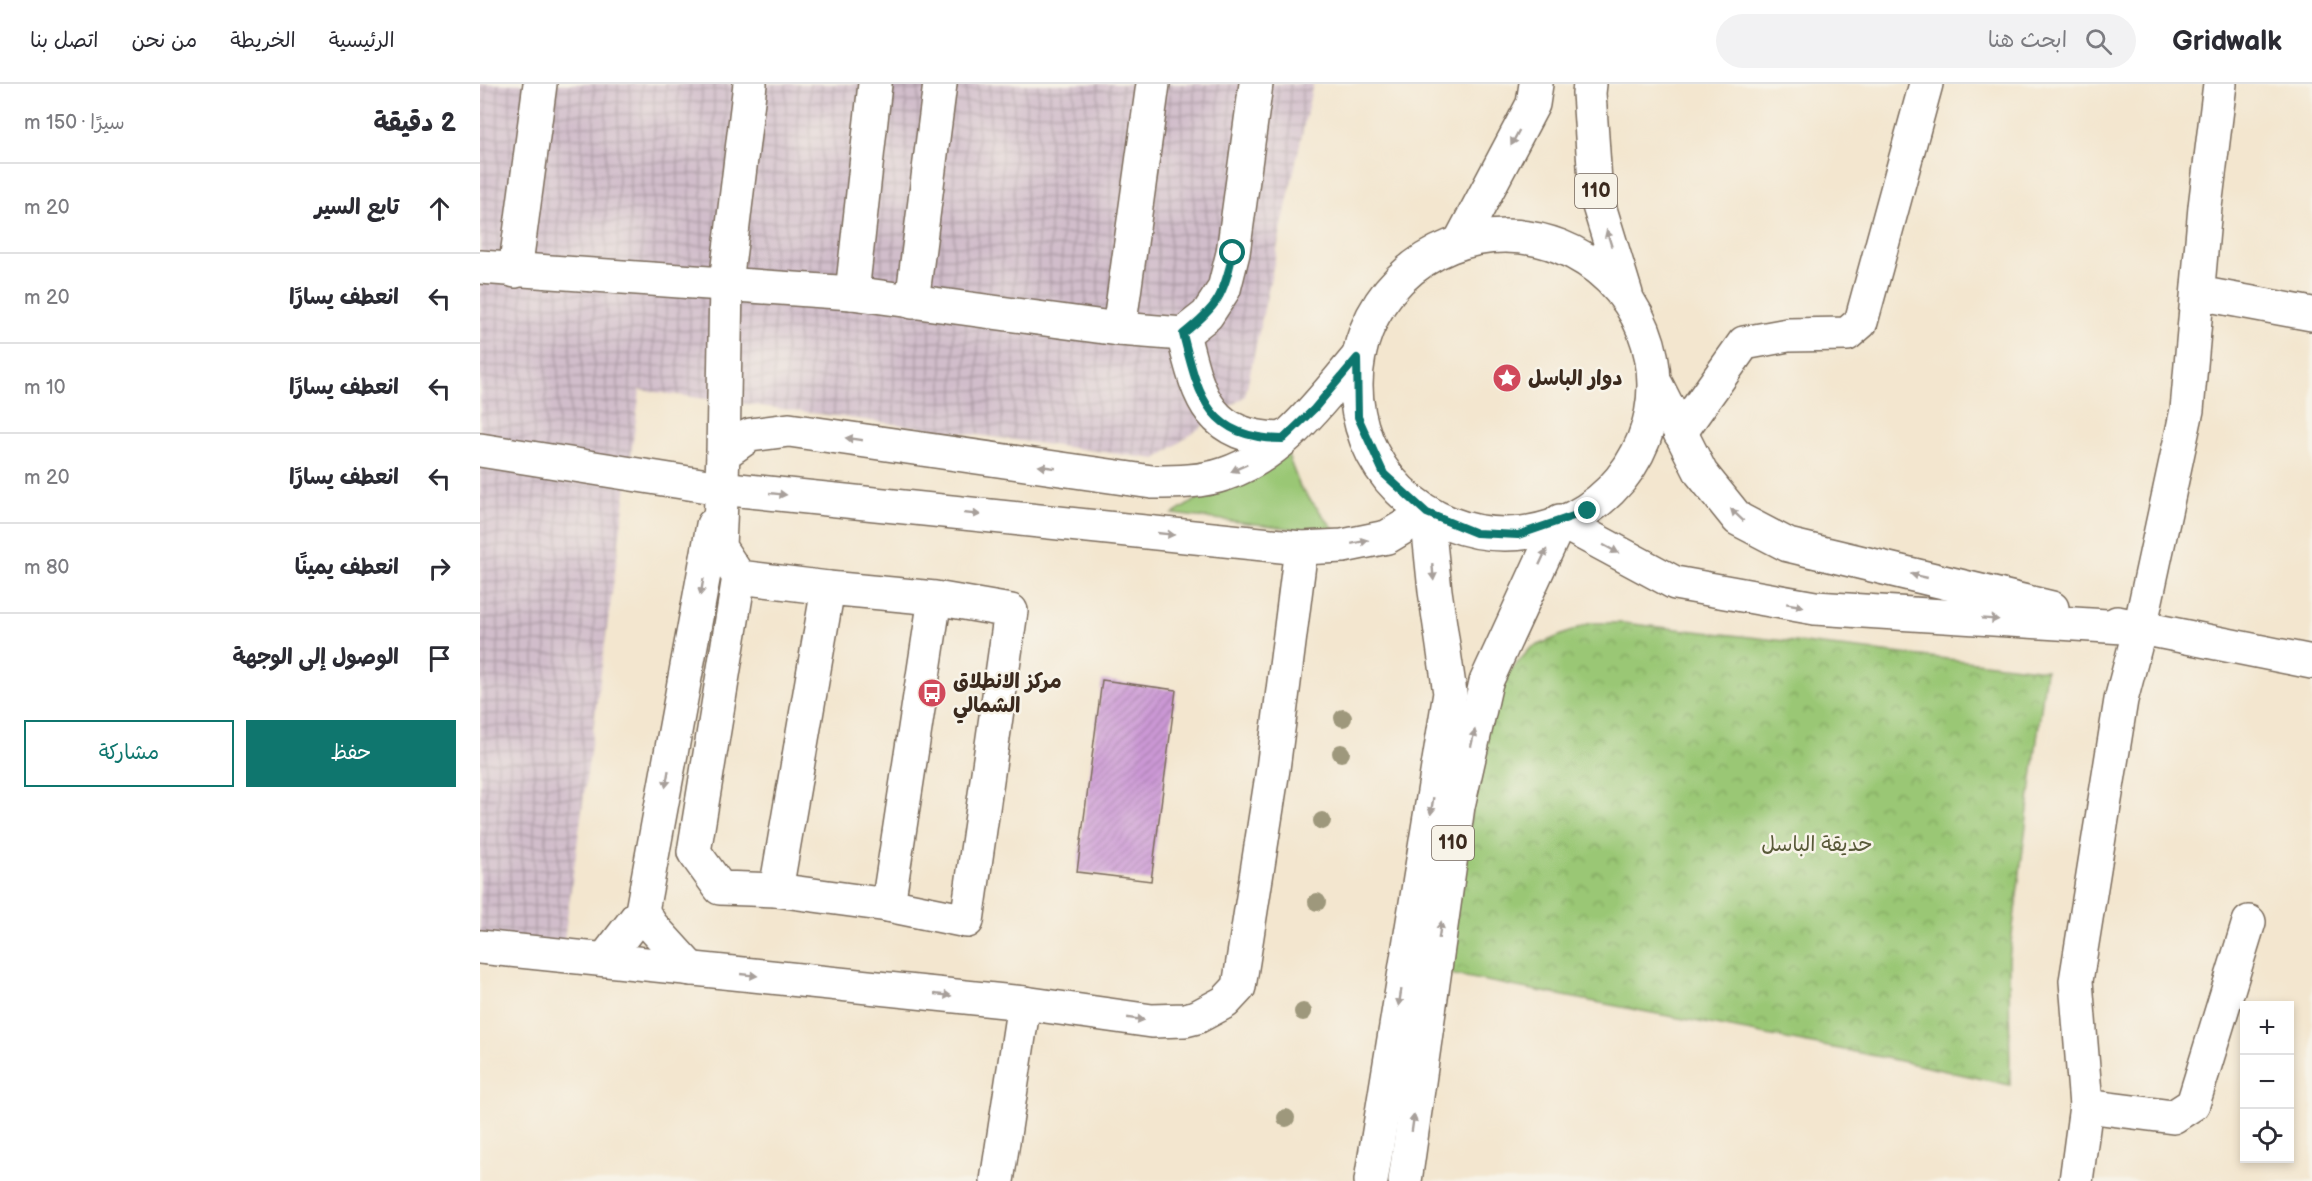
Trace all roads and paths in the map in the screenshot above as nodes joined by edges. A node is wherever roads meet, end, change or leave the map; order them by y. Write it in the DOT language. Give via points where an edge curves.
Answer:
graph roads {
  1 [pos="540,84"];
  2 [pos="750,84"];
  3 [pos="875,84"];
  4 [pos="940,84"];
  5 [pos="1153,84"];
  6 [pos="1256,84"];
  7 [pos="1536,84"];
  8 [pos="1590,84"];
  9 [pos="1926,84"];
  10 [pos="2220,84"];
  11 [pos="1460,242"];
  12 [pos="480,267"];
  13 [pos="515,271"];
  14 [pos="726,283"];
  15 [pos="852,293"];
  16 [pos="2198,293"];
  17 [pos="1626,294"];
  18 [pos="912,302"];
  19 [pos="2312,314"];
  20 [pos="1119,329"];
  21 [pos="1183,334"];
  22 [pos="1357,358"];
  23 [pos="1657,386"];
  24 [pos="1680,432"];
  25 [pos="1283,439"];
  26 [pos="480,450"];
  27 [pos="723,454"];
  28 [pos="720,488"];
  29 [pos="1427,513"];
  30 [pos="1560,521"];
  31 [pos="1301,548"];
  32 [pos="739,577"];
  33 [pos="828,588"];
  34 [pos="935,598"];
  35 [pos="2140,628"];
  36 [pos="2312,662"];
  37 [pos="776,890"];
  38 [pos="888,905"];
  39 [pos="642,911"];
  40 [pos="2249,922"];
  41 [pos="480,947"];
  42 [pos="605,959"];
  43 [pos="691,969"];
  44 [pos="1024,1003"];
  45 [pos="2086,1106"];
  46 [pos="997,1181"];
  47 [pos="1371,1181"];
  48 [pos="1405,1181"];
  49 [pos="2076,1181"];
  1 -- 13 [label="street"];
  2 -- 14 [label="street"];
  3 -- 15 [label="street"];
  4 -- 18 [label="street"];
  5 -- 20 [label="street"];
  6 -- 21 [label="street" via="1233,253 1224,289 1207,315"];
  7 -- 11 [label="street, one-way" via="1533,104"];
  17 -- 8 [label="street, 110, one-way" via="1596,196"];
  9 -- 24 [label="street" via="1861,322 1847,334 1788,335 1744,343"];
  10 -- 16 [label="street"];
  11 -- 17 [label="street, 110" via="1507,235 1572,250"];
  11 -- 22 [label="street, 110" via="1408,270 1377,307"];
  12 -- 13 [label="street"];
  13 -- 14 [label="street"];
  14 -- 15 [label="street"];
  14 -- 27 [label="street"];
  15 -- 18 [label="street"];
  16 -- 19 [label="street"];
  16 -- 35 [label="street" via="2187,410"];
  17 -- 23 [label="street, 110" via="1648,335"];
  18 -- 20 [label="street"];
  20 -- 21 [label="street"];
  21 -- 25 [label="street" via="1196,386 1221,421 1261,439"];
  22 -- 25 [label="street"];
  22 -- 29 [label="street, 110" via="1358,417 1375,455 1384,474"];
  23 -- 24 [label="street"];
  23 -- 30 [label="street, 110" via="1640,455 1588,511"];
  35 -- 24 [label="street, one-way" via="1788,545 1738,519 1701,473"];
  25 -- 27 [label="street, one-way" via="1254,461 1224,475 1175,482 1152,482 789,430 750,435"];
  26 -- 28 [label="street"];
  27 -- 28 [label="street"];
  28 -- 31 [label="street, one-way"];
  28 -- 32 [label="street" via="719,547"];
  28 -- 39 [label="street, one-way"];
  29 -- 30 [label="street, 110" via="1476,533 1518,535"];
  31 -- 29 [label="street, one-way" via="1343,546 1387,537"];
  29 -- 47 [label="street, 110, one-way" via="1450,693"];
  30 -- 35 [label="street, one-way" via="1675,583 1815,608"];
  48 -- 30 [label="street, 110, one-way" via="1458,806 1486,682"];
  44 -- 31 [label="street, one-way" via="1152,1021 1185,1020 1211,1011 1239,987 1273,769"];
  32 -- 33 [label="street"];
  32 -- 37 [label="street" via="694,852 720,888"];
  33 -- 34 [label="street"];
  33 -- 37 [label="street"];
  34 -- 38 [label="street"];
  34 -- 38 [label="street" via="1011,611 967,921"];
  35 -- 36 [label="street"];
  35 -- 45 [label="street" via="2121,700 2076,981"];
  37 -- 38 [label="street"];
  39 -- 42 [label="street"];
  39 -- 43 [label="street"];
  40 -- 45 [label="street" via="2193,1104 2173,1118"];
  41 -- 42 [label="street"];
  42 -- 43 [label="street"];
  43 -- 44 [label="street, one-way"];
  44 -- 46 [label="street"];
  45 -- 49 [label="street"];
}
